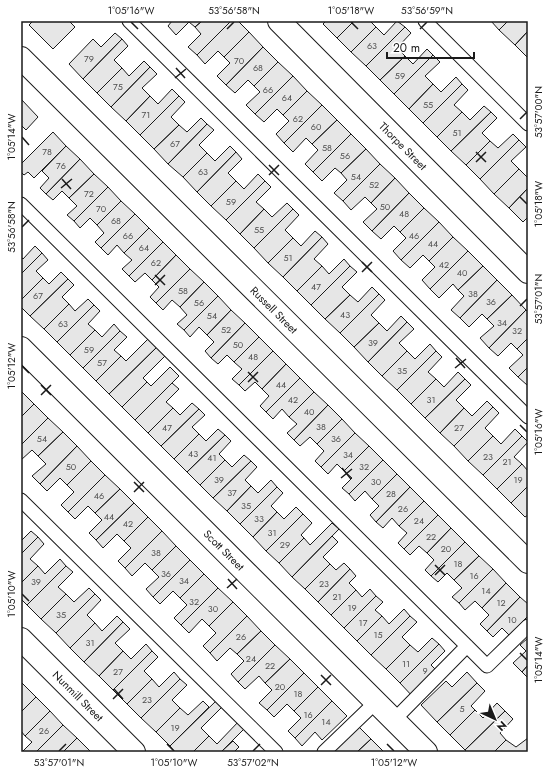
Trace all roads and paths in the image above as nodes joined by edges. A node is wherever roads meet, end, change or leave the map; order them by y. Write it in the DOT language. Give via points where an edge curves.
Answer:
graph roads {
  1 [pos="128,21"];
  2 [pos="279,21"];
  3 [pos="424,21"];
  4 [pos="21,58"];
  5 [pos="528,124"];
  6 [pos="21,204"];
  7 [pos="528,272"];
  8 [pos="21,348"];
  9 [pos="528,417"];
  10 [pos="21,500"];
  11 [pos="528,562"];
  12 [pos="528,626"];
  13 [pos="21,639"];
  14 [pos="467,646"];
  15 [pos="376,702"];
  16 [pos="394,720"];
  17 [pos="134,752"];
  18 [pos="276,752"];
  19 [pos="324,752"];
  20 [pos="426,752"];
  1 -- 9 [label="lane"];
  2 -- 7 [label="street, Thorpe Street"];
  3 -- 5 [label="lane"];
  4 -- 11 [label="street, Russell Street"];
  6 -- 14 [label="lane"];
  8 -- 15 [label="street, Scott Street"];
  10 -- 18 [label="lane"];
  12 -- 14 [label="lane" via="487,666"];
  13 -- 17 [label="street, Nunmill Street"];
  14 -- 16 [label="lane"];
  15 -- 16 [label="street, Scott Street"];
  15 -- 19 [label="lane"];
  16 -- 20 [label="street, Scott Street"];
}
